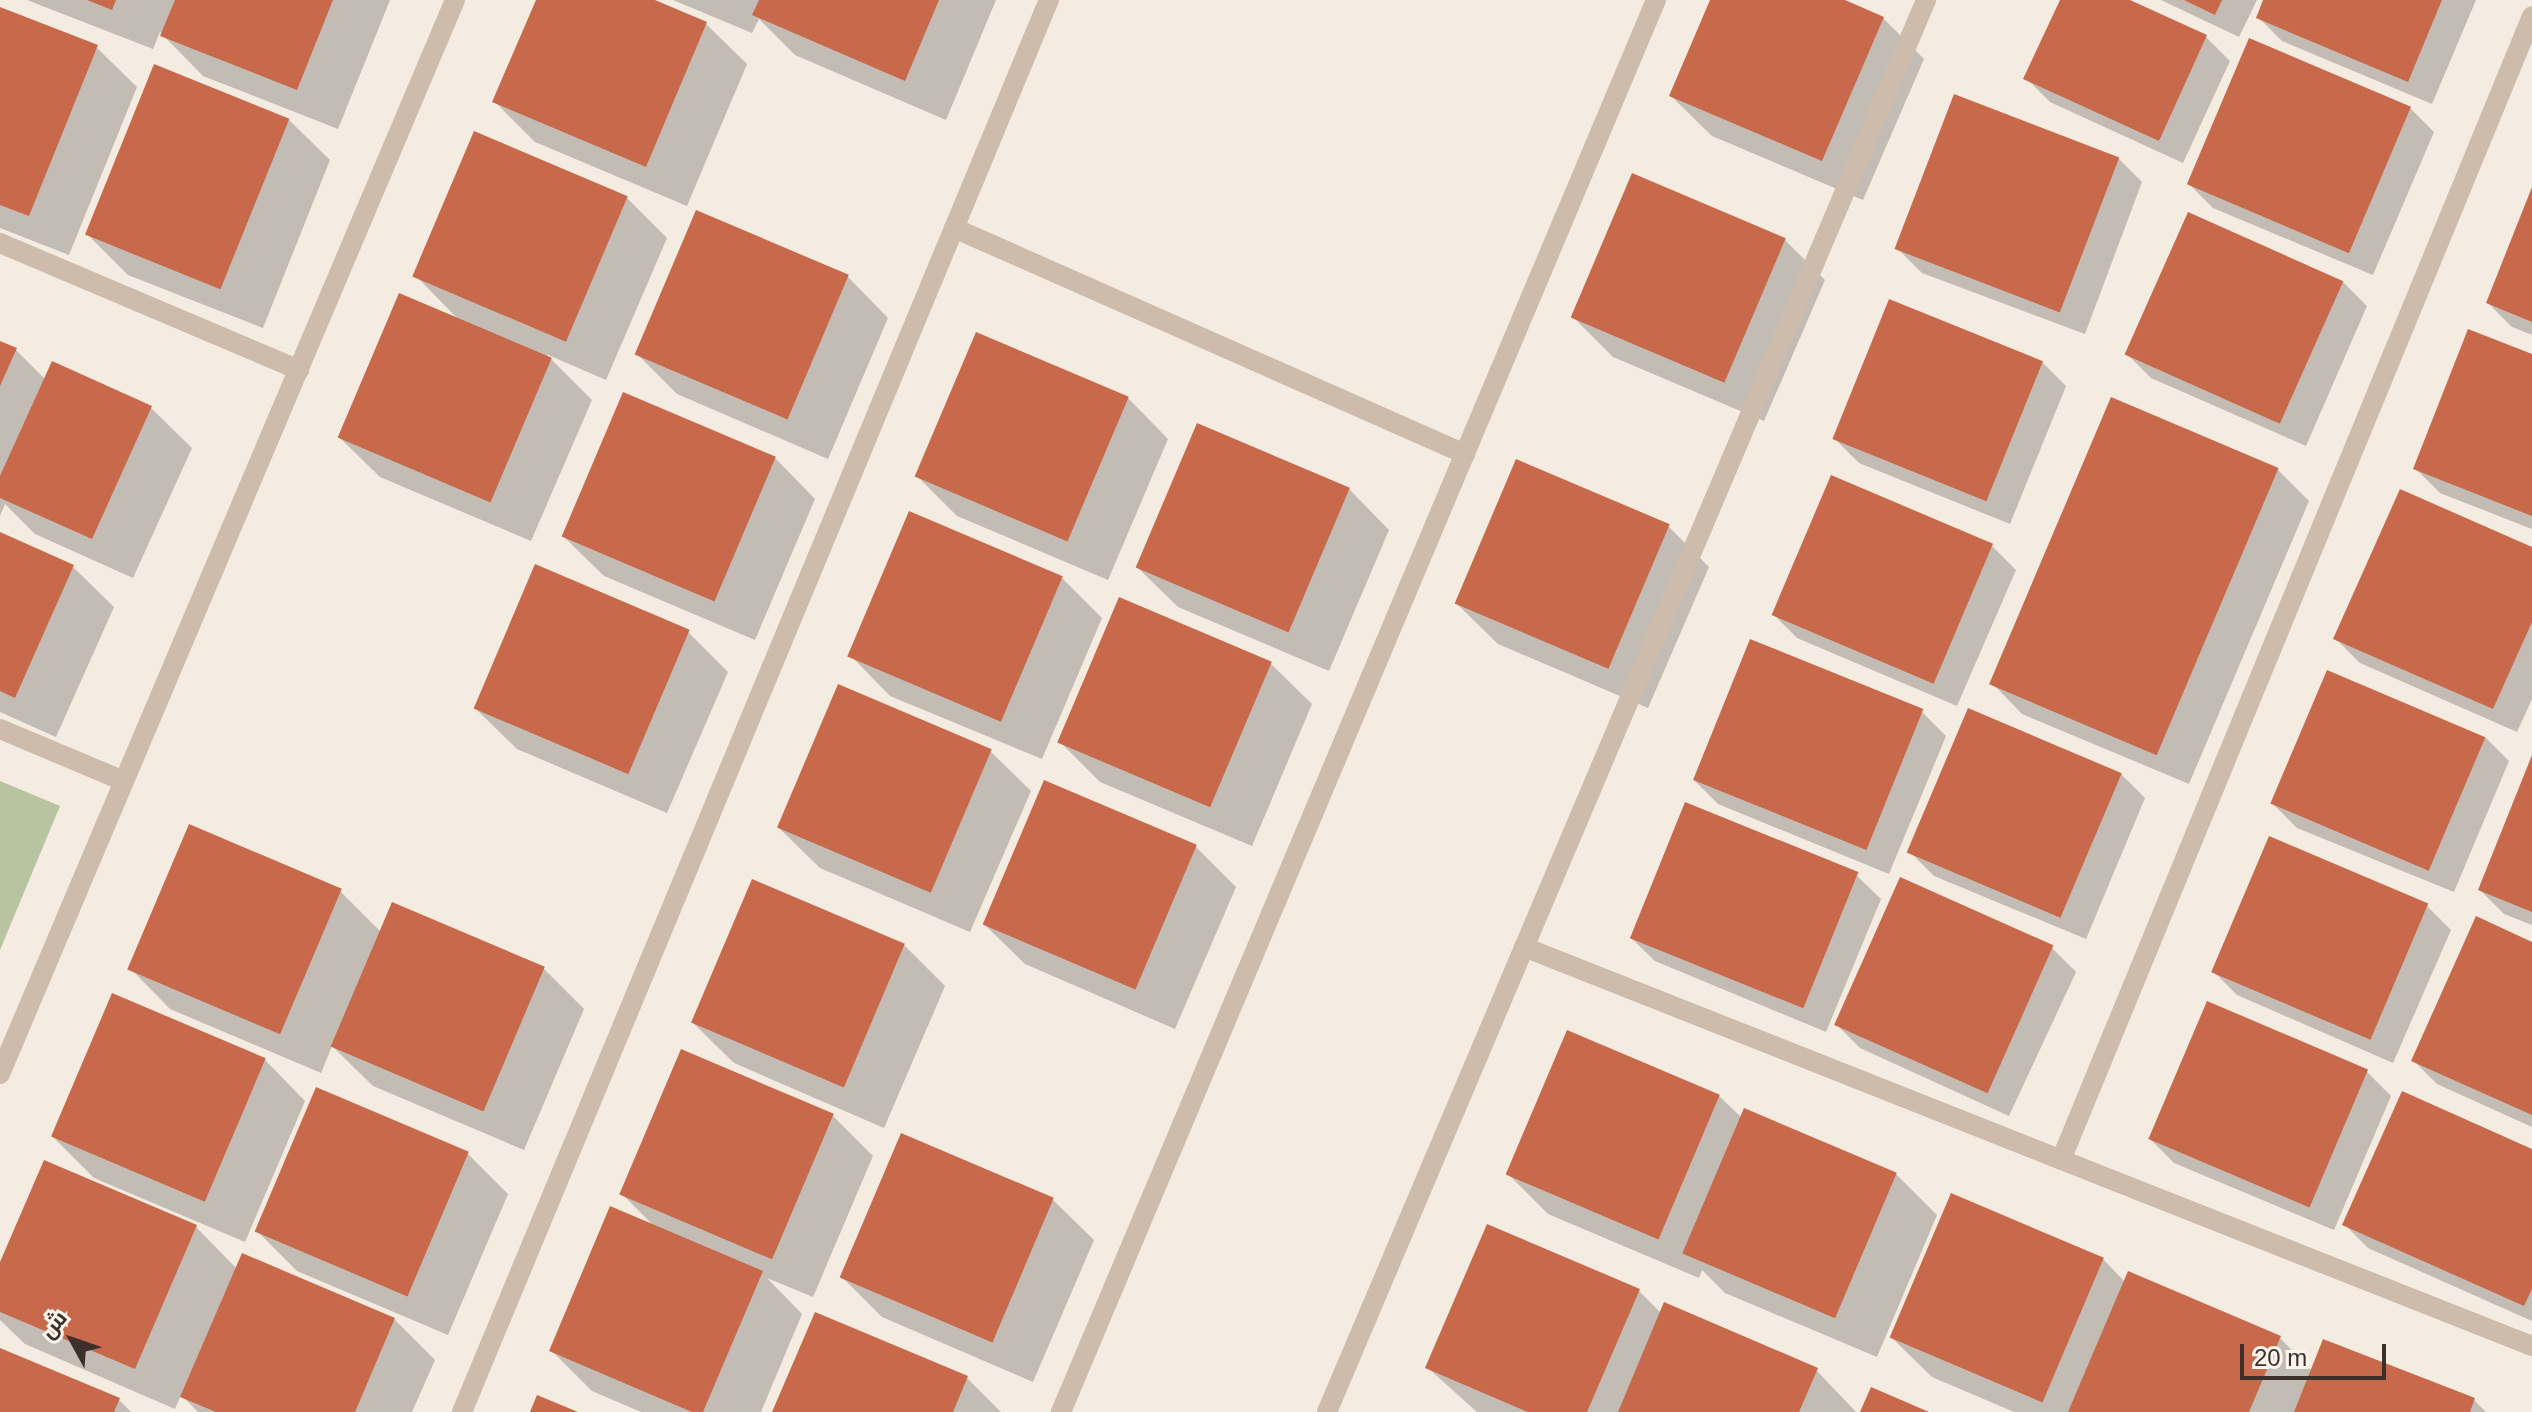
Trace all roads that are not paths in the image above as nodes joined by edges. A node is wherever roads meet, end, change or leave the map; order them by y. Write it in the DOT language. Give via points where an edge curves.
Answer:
graph roads {
  1 [pos="455,0"];
  2 [pos="1049,0"];
  3 [pos="1656,0"];
  4 [pos="1926,0"];
  5 [pos="2532,16"];
  6 [pos="954,228"];
  7 [pos="0,243"];
  8 [pos="299,370"];
  9 [pos="1465,454"];
  10 [pos="0,729"];
  11 [pos="124,781"];
  12 [pos="1524,947"];
  13 [pos="0,1074"];
  14 [pos="2061,1160"];
  15 [pos="2532,1346"];
  16 [pos="462,1412"];
  17 [pos="1061,1412"];
  18 [pos="1327,1412"];
  1 -- 8 [label="street"];
  2 -- 6 [label="street"];
  3 -- 9 [label="street"];
  4 -- 12 [label="street"];
  5 -- 14 [label="street"];
  6 -- 9 [label="street"];
  6 -- 16 [label="street"];
  7 -- 8 [label="street"];
  8 -- 11 [label="street"];
  9 -- 17 [label="street"];
  10 -- 11 [label="street"];
  11 -- 13 [label="street"];
  12 -- 14 [label="street"];
  12 -- 18 [label="street"];
  14 -- 15 [label="street"];
}
